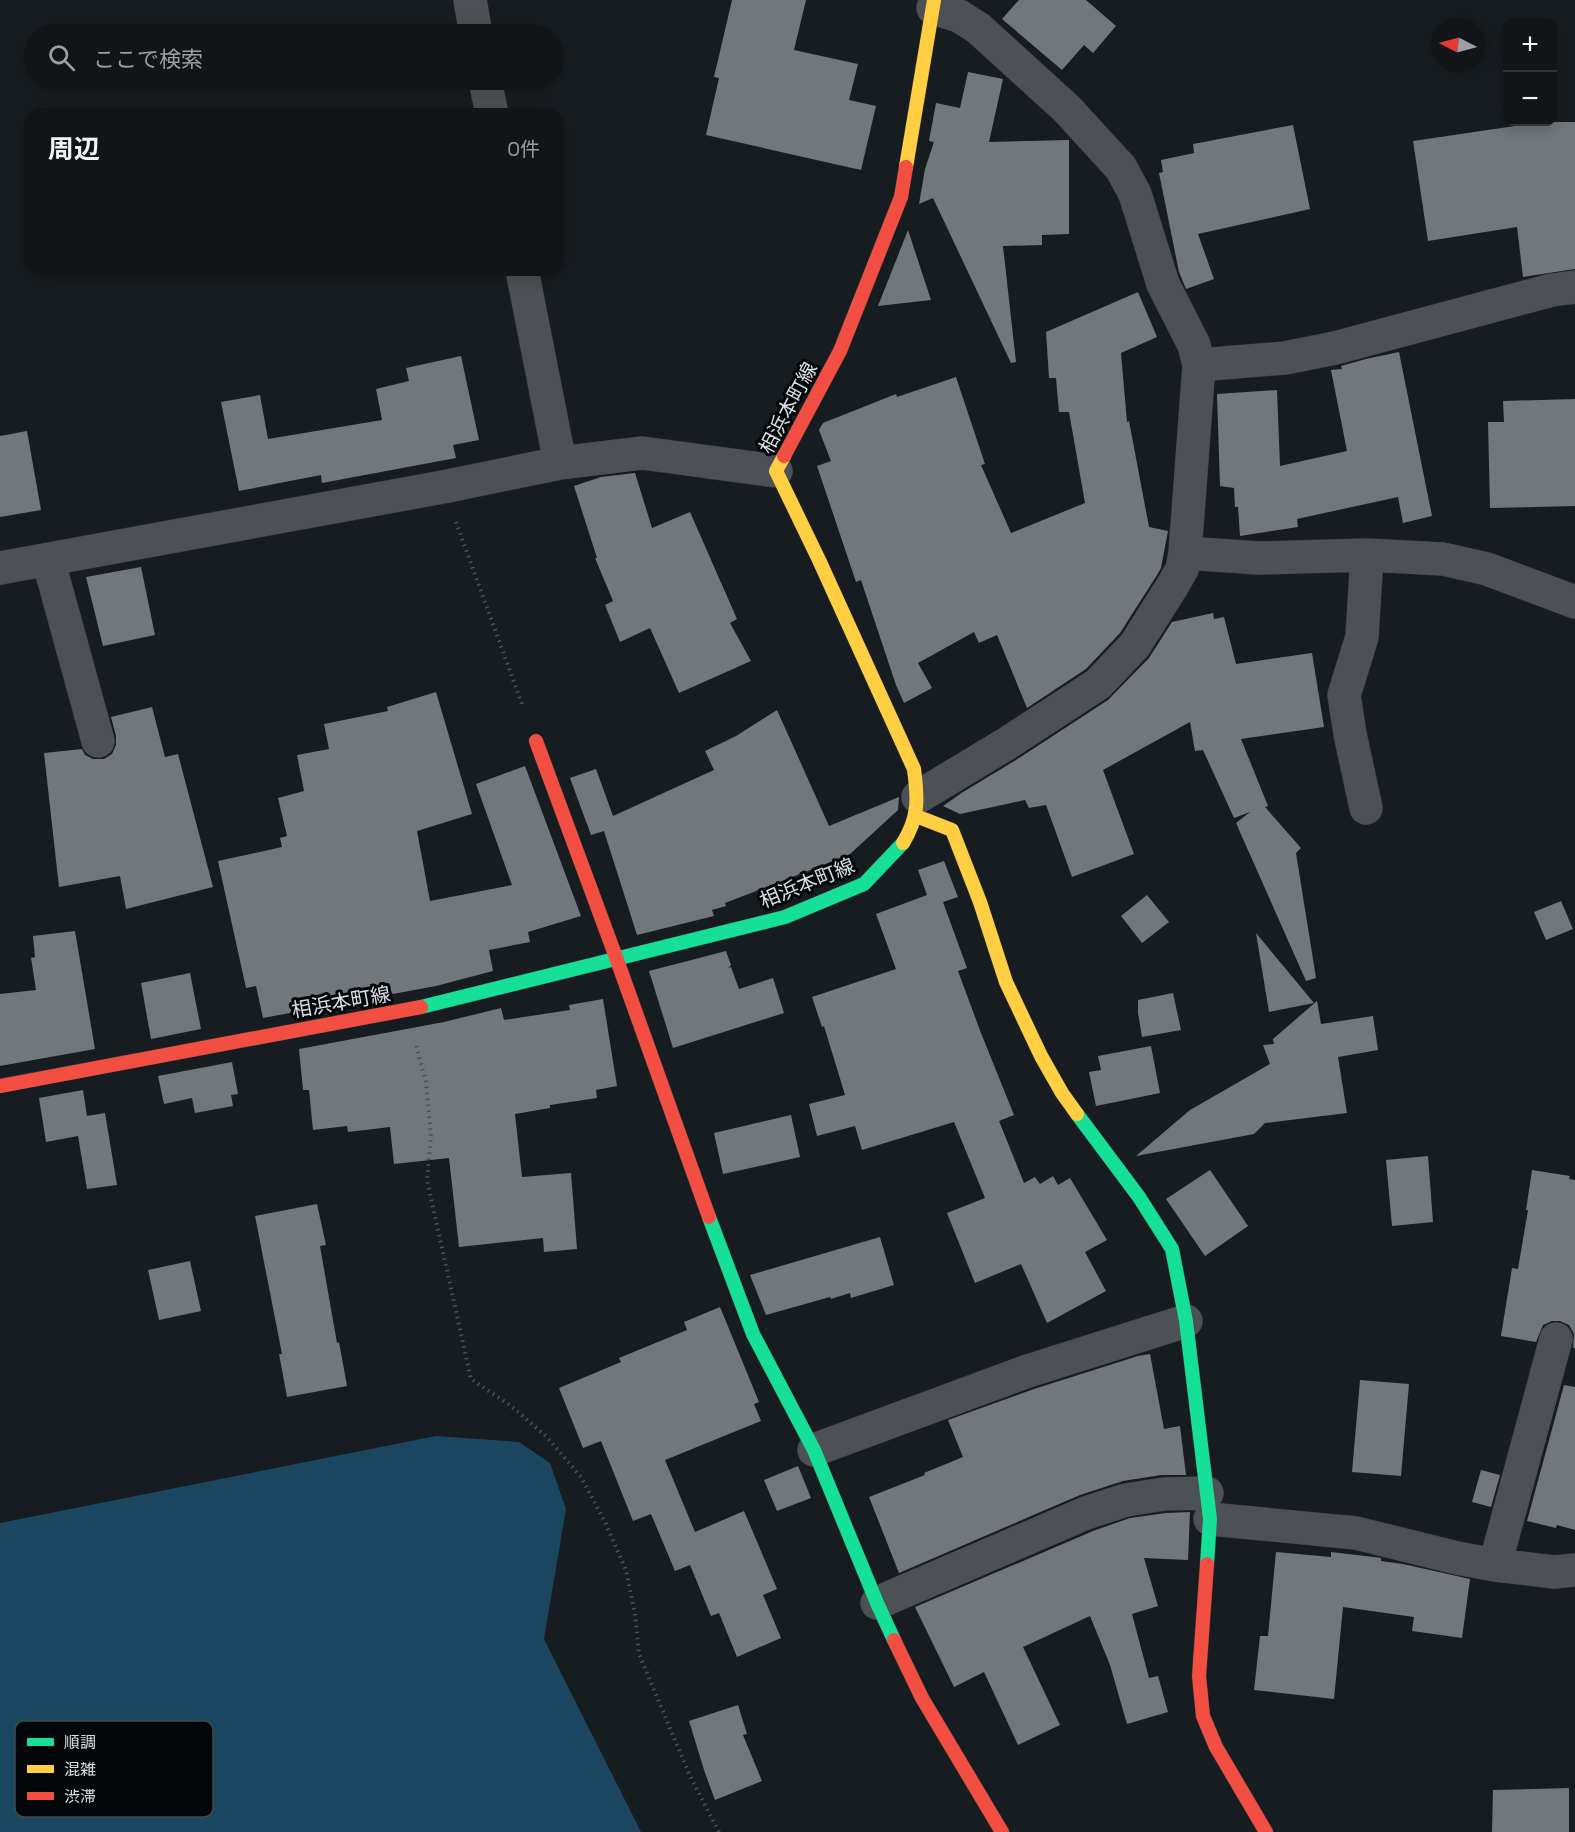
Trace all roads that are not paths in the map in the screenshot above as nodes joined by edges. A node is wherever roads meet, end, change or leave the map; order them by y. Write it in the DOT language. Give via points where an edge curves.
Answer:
graph roads {
  1 [pos="470,0"];
  2 [pos="933,4"];
  3 [pos="474,24"];
  4 [pos="487,90"];
  5 [pos="491,108"];
  6 [pos="523,276"];
  7 [pos="1575,287"];
  8 [pos="1199,365"];
  9 [pos="560,463"];
  10 [pos="776,471"];
  11 [pos="1185,553"];
  12 [pos="1367,555"];
  13 [pos="48,559"];
  14 [pos="0,568"];
  15 [pos="1575,602"];
  16 [pos="98,741"];
  17 [pos="536,741"];
  18 [pos="917,806"];
  19 [pos="1366,808"];
  20 [pos="617,960"];
  21 [pos="0,1086"];
  22 [pos="1186,1321"];
  23 [pos="1556,1339"];
  24 [pos="814,1450"];
  25 [pos="1208,1506"];
  26 [pos="1496,1565"];
  27 [pos="1575,1570"];
  28 [pos="877,1603"];
  29 [pos="1002,1832"];
  30 [pos="1266,1832"];
  1 -- 3 [label="street"];
  2 -- 8 [label="street" via="978,28 1067,109 1121,168 1135,194 1163,284 1194,345"];
  2 -- 10 [label="street, 相浜本町線" via="901,197 840,351"];
  4 -- 5 [label="street"];
  6 -- 9 [label="street"];
  7 -- 8 [label="street" via="1335,348 1285,358"];
  8 -- 11 [label="street"];
  9 -- 10 [label="street" via="642,453"];
  9 -- 13 [label="street" via="443,488"];
  10 -- 18 [label="street, 相浜本町線" via="914,769"];
  11 -- 12 [label="street" via="1259,558"];
  11 -- 18 [label="street" via="1182,569 1135,645 1098,684"];
  12 -- 15 [label="street" via="1443,559 1487,569"];
  12 -- 19 [label="street" via="1362,637 1344,695"];
  13 -- 14 [label="street"];
  13 -- 16 [label="street"];
  17 -- 20 [label="street"];
  18 -- 20 [label="street, 相浜本町線" via="904,842 864,884 785,917"];
  18 -- 22 [label="street" via="952,830 1005,982 1041,1056 1062,1093 1139,1197 1172,1250"];
  20 -- 21 [label="street, 相浜本町線" via="440,1004"];
  20 -- 24 [label="street" via="753,1334"];
  22 -- 24 [label="street" via="1028,1371"];
  22 -- 25 [label="street"];
  23 -- 26 [label="street"];
  24 -- 28 [label="street"];
  25 -- 26 [label="street" via="1356,1533"];
  25 -- 28 [label="street" via="1164,1494 1126,1500 1086,1513"];
  25 -- 30 [label="street" via="1199,1676 1203,1716 1216,1747"];
  26 -- 27 [label="street" via="1554,1572"];
  28 -- 29 [label="street" via="922,1698"];
}
